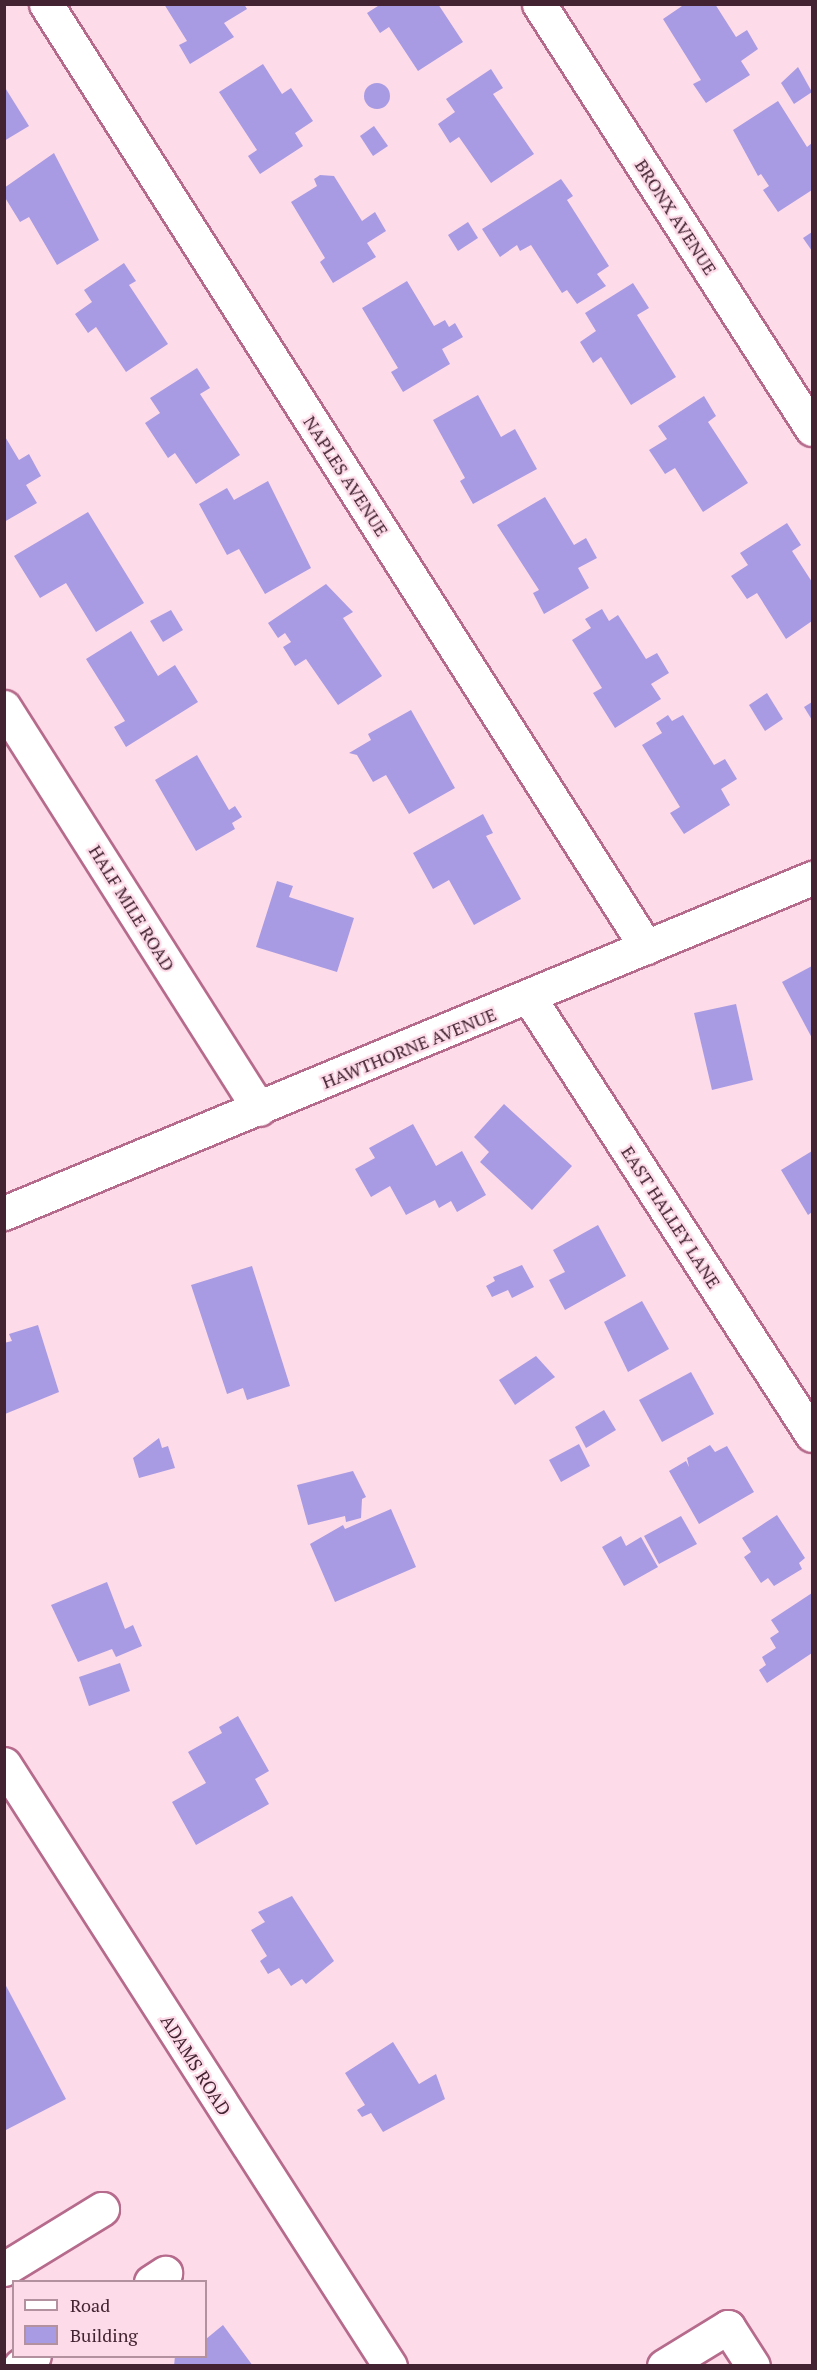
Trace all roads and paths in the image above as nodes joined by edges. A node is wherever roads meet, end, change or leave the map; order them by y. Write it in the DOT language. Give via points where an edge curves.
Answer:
graph roads {
  1 [pos="46,4"];
  2 [pos="539,4"];
  3 [pos="813,429"];
  4 [pos="4,706"];
  5 [pos="813,878"];
  6 [pos="646,947"];
  7 [pos="530,999"];
  8 [pos="260,1109"];
  9 [pos="4,1213"];
  10 [pos="813,1435"];
  11 [pos="4,1764"];
  12 [pos="102,2209"];
  13 [pos="4,2269"];
  14 [pos="390,2366"];
  15 [pos="664,2366"];
  16 [pos="753,2366"];
  1 -- 6 [label="street, NAPLES AVENUE"];
  2 -- 3 [label="street, BRONX AVENUE"];
  4 -- 8 [label="street, HALF MILE ROAD"];
  5 -- 6 [label="street, HAWTHORNE AVENUE"];
  6 -- 7 [label="street, HAWTHORNE AVENUE"];
  7 -- 8 [label="street, HAWTHORNE AVENUE"];
  7 -- 10 [label="street, EAST HALLEY LANE"];
  8 -- 9 [label="street, HAWTHORNE AVENUE"];
  11 -- 14 [label="street, ADAMS ROAD"];
  12 -- 13 [label="street"];
  15 -- 16 [label="street" via="728,2327"];
}
